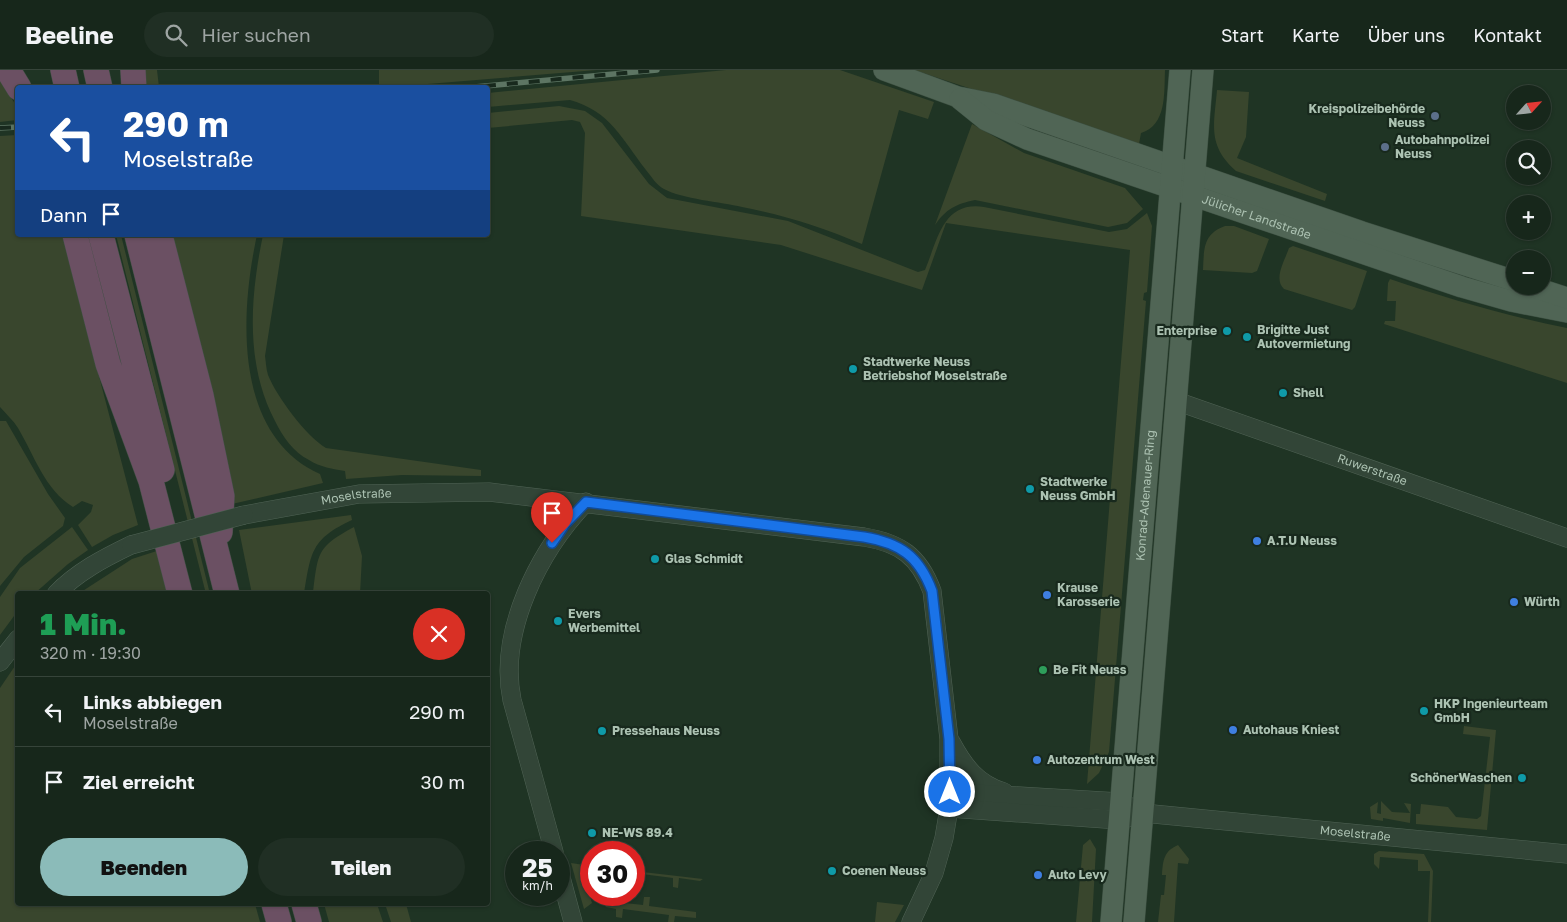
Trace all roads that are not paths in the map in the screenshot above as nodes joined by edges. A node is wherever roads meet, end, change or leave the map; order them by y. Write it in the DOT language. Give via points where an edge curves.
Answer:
graph roads {
  1 [pos="8,70"];
  2 [pos="63,70"];
  3 [pos="96,70"];
  4 [pos="109,70"];
  5 [pos="133,70"];
  6 [pos="884,70"];
  7 [pos="1180,70"];
  8 [pos="1204,70"];
  9 [pos="17,85"];
  10 [pos="66,85"];
  11 [pos="99,85"];
  12 [pos="112,85"];
  13 [pos="134,85"];
  14 [pos="958,97"];
  15 [pos="1172,165"];
  16 [pos="1195,173"];
  17 [pos="1170,188"];
  18 [pos="1192,196"];
  19 [pos="76,237"];
  20 [pos="96,237"];
  21 [pos="101,237"];
  22 [pos="138,237"];
  23 [pos="149,237"];
  24 [pos="161,237"];
  25 [pos="111,277"];
  26 [pos="1506,279"];
  27 [pos="1551,293"];
  28 [pos="1567,298"];
  29 [pos="1567,312"];
  30 [pos="160,326"];
  31 [pos="1176,401"];
  32 [pos="586,502"];
  33 [pos="1567,538"];
  34 [pos="218,562"];
  35 [pos="59,591"];
  36 [pos="179,591"];
  37 [pos="193,591"];
  38 [pos="225,591"];
  39 [pos="15,643"];
  40 [pos="0,662"];
  41 [pos="949,739"];
  42 [pos="1014,794"];
  43 [pos="950,800"];
  44 [pos="1120,811"];
  45 [pos="1143,813"];
  46 [pos="551,841"];
  47 [pos="1566,852"];
  48 [pos="275,906"];
  49 [pos="305,906"];
  50 [pos="569,906"];
  51 [pos="279,922"];
  52 [pos="309,922"];
  53 [pos="573,922"];
  54 [pos="911,922"];
  55 [pos="1111,922"];
  56 [pos="1134,922"];
  1 -- 9 [label="highway"];
  2 -- 10 [label="highway"];
  3 -- 11 [label="highway"];
  4 -- 12 [label="highway"];
  5 -- 13 [label="highway"];
  6 -- 14 [label="main road, Jülicher Landstraße"];
  7 -- 15 [label="main road, Konrad-Adenauer-Ring"];
  8 -- 16 [label="main road, Konrad-Adenauer-Ring"];
  14 -- 15 [label="main road, Jülicher Landstraße" via="993,104"];
  14 -- 17 [label="main road, Jülicher Landstraße" via="986,120 1027,139"];
  15 -- 16 [label="main road, Jülicher Landstraße"];
  15 -- 17 [label="main road, Konrad-Adenauer-Ring"];
  16 -- 18 [label="main road, Konrad-Adenauer-Ring"];
  16 -- 26 [label="main road, Jülicher Landstraße"];
  17 -- 18 [label="main road, Jülicher Landstraße"];
  17 -- 44 [label="main road, Konrad-Adenauer-Ring"];
  18 -- 29 [label="main road, Jülicher Landstraße" via="1462,287"];
  18 -- 31 [label="main road, Konrad-Adenauer-Ring"];
  19 -- 36 [label="highway" via="108,364 148,474"];
  20 -- 25 [label="highway"];
  21 -- 25 [label="highway"];
  22 -- 30 [label="highway"];
  23 -- 30 [label="highway" via="159,275"];
  24 -- 34 [label="highway" via="201,395 222,496"];
  25 -- 37 [label="highway"];
  27 -- 28 [label="main road"];
  30 -- 34 [label="highway"];
  31 -- 33 [label="street, Ruwerstraße"];
  31 -- 45 [label="main road, Konrad-Adenauer-Ring"];
  32 -- 35 [label="street, Moselstraße, bridge" via="489,492 342,496 244,515 131,545 103,558"];
  32 -- 41 [label="street, Moselstraße" via="864,537 899,547 920,566 932,591"];
  32 -- 46 [label="street" via="552,543 516,621 508,661 512,700"];
  34 -- 38 [label="highway"];
  39 -- 40 [label="street"];
  41 -- 42 [label="street, Moselstraße" via="977,779 987,786"];
  41 -- 43 [label="street, Moselstraße"];
  42 -- 43 [label="street, Moselstraße"];
  42 -- 44 [label="street, Moselstraße"];
  43 -- 44 [label="street, Moselstraße"];
  43 -- 54 [label="street, Moselstraße" via="938,859"];
  44 -- 45 [label="street, Moselstraße"];
  44 -- 55 [label="main road, Konrad-Adenauer-Ring"];
  45 -- 47 [label="street, Moselstraße"];
  45 -- 56 [label="main road, Konrad-Adenauer-Ring"];
  48 -- 51 [label="highway"];
  49 -- 52 [label="highway"];
  50 -- 53 [label="street"];
}
